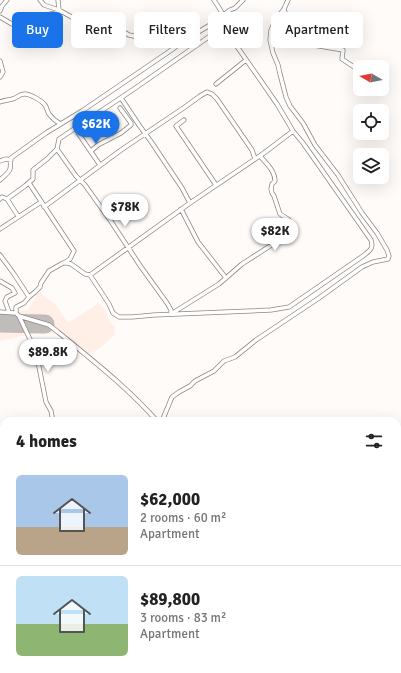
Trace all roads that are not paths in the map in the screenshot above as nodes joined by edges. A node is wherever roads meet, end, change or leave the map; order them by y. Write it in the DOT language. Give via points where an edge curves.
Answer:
graph roads {
  1 [pos="7,0"];
  2 [pos="40,0"];
  3 [pos="58,0"];
  4 [pos="214,0"];
  5 [pos="244,0"];
  6 [pos="288,0"];
  7 [pos="284,9"];
  8 [pos="0,11"];
  9 [pos="60,11"];
  10 [pos="221,12"];
  11 [pos="227,12"];
  12 [pos="0,17"];
  13 [pos="134,36"];
  14 [pos="174,48"];
  15 [pos="246,60"];
  16 [pos="0,61"];
  17 [pos="353,66"];
  18 [pos="0,77"];
  19 [pos="216,84"];
  20 [pos="121,98"];
  21 [pos="0,102"];
  22 [pos="120,108"];
  23 [pos="184,120"];
  24 [pos="61,124"];
  25 [pos="293,131"];
  26 [pos="78,133"];
  27 [pos="146,134"];
  28 [pos="57,149"];
  29 [pos="91,151"];
  30 [pos="260,156"];
  31 [pos="255,159"];
  32 [pos="10,160"];
  33 [pos="0,161"];
  34 [pos="100,165"];
  35 [pos="0,180"];
  36 [pos="81,181"];
  37 [pos="29,184"];
  38 [pos="216,186"];
  39 [pos="0,198"];
  40 [pos="7,199"];
  41 [pos="41,202"];
  42 [pos="190,203"];
  43 [pos="44,207"];
  44 [pos="181,209"];
  45 [pos="18,216"];
  46 [pos="0,229"];
  47 [pos="128,247"];
  48 [pos="0,255"];
  49 [pos="63,263"];
  50 [pos="90,275"];
  51 [pos="226,278"];
  52 [pos="0,281"];
  53 [pos="29,297"];
  54 [pos="0,312"];
  55 [pos="9,312"];
  56 [pos="18,314"];
  57 [pos="171,314"];
  58 [pos="53,417"];
  59 [pos="154,417"];
  60 [pos="164,417"];
  1 -- 8 [label="street"];
  2 -- 9 [label="street" via="44,5"];
  3 -- 9 [label="street"];
  4 -- 10 [label="street"];
  5 -- 11 [label="street"];
  6 -- 7 [label="street"];
  7 -- 17 [label="street" via="290,24 314,34 313,45 343,50 342,59"];
  7 -- 60 [label="street" via="271,30 270,40 286,97 315,145 377,233 389,256 388,259 362,267 235,357 224,361 214,371 172,397"];
  9 -- 12 [label="street" via="12,24"];
  9 -- 13 [label="street" via="86,25 119,30"];
  14 -- 24 [label="street"];
  15 -- 19 [label="street"];
  15 -- 20 [label="street" via="229,35 220,28"];
  15 -- 25 [label="street"];
  16 -- 18 [label="street" via="3,72"];
  20 -- 27 [label="street"];
  20 -- 28 [label="street" via="59,139"];
  21 -- 24 [label="street" via="26,93 44,104 49,114"];
  22 -- 29 [label="street" via="131,125"];
  23 -- 38 [label="street" via="176,126"];
  24 -- 32 [label="street"];
  25 -- 30 [label="street"];
  25 -- 57 [label="street" via="371,240 372,250 289,307"];
  26 -- 29 [label="street"];
  27 -- 31 [label="street" via="207,92 221,105 252,150"];
  27 -- 34 [label="street"];
  27 -- 42 [label="street"];
  28 -- 36 [label="street"];
  28 -- 37 [label="street" via="33,170 33,179"];
  29 -- 34 [label="street"];
  30 -- 31 [label="street"];
  30 -- 51 [label="street" via="275,176 271,189 280,214 290,222 284,237 242,264"];
  31 -- 38 [label="street"];
  32 -- 33 [label="street"];
  32 -- 35 [label="street" via="9,172"];
  34 -- 36 [label="street"];
  36 -- 43 [label="street"];
  36 -- 47 [label="street"];
  37 -- 40 [label="street"];
  37 -- 41 [label="street"];
  38 -- 42 [label="street"];
  39 -- 40 [label="street"];
  40 -- 45 [label="street"];
  41 -- 43 [label="street"];
  41 -- 45 [label="street"];
  42 -- 44 [label="street"];
  43 -- 49 [label="street" via="74,251"];
  44 -- 47 [label="street"];
  44 -- 51 [label="street" via="198,242"];
  45 -- 46 [label="street"];
  47 -- 50 [label="street"];
  47 -- 57 [label="street" via="167,303"];
  48 -- 53 [label="street"];
  49 -- 50 [label="street" via="71,264"];
  49 -- 53 [label="street" via="49,271 37,290"];
  50 -- 57 [label="street" via="113,313 119,317"];
  51 -- 57 [label="street"];
  52 -- 55 [label="street" via="12,288 15,293 5,301"];
  53 -- 56 [label="street" via="16,308"];
  54 -- 55 [label="street"];
  55 -- 56 [label="street"];
  56 -- 58 [label="street" via="36,352 46,402"];
  56 -- 59 [label="street" via="49,325 123,385"];
}
